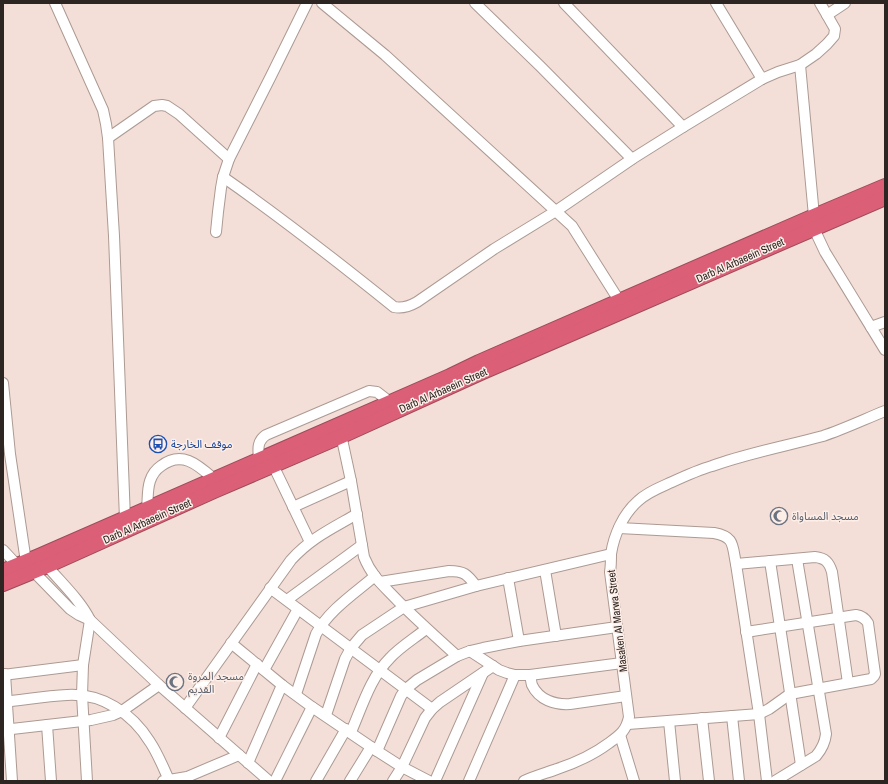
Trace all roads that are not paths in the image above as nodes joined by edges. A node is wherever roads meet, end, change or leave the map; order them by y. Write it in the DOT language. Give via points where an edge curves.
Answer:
graph roads {
  1 [pos="55,3"];
  2 [pos="307,3"];
  3 [pos="322,3"];
  4 [pos="475,3"];
  5 [pos="564,3"];
  6 [pos="716,3"];
  7 [pos="820,3"];
  8 [pos="844,3"];
  9 [pos="827,15"];
  10 [pos="800,66"];
  11 [pos="762,79"];
  12 [pos="683,127"];
  13 [pos="108,138"];
  14 [pos="229,159"];
  15 [pos="632,159"];
  16 [pos="223,177"];
  17 [pos="885,186"];
  18 [pos="885,198"];
  19 [pos="556,210"];
  20 [pos="815,222"];
  21 [pos="216,232"];
  22 [pos="620,302"];
  23 [pos="885,322"];
  24 [pos="871,327"];
  25 [pos="885,350"];
  26 [pos="481,367"];
  27 [pos="3,383"];
  28 [pos="390,402"];
  29 [pos="885,411"];
  30 [pos="340,430"];
  31 [pos="6,455"];
  32 [pos="259,460"];
  33 [pos="273,465"];
  34 [pos="214,479"];
  35 [pos="351,481"];
  36 [pos="293,507"];
  37 [pos="147,509"];
  38 [pos="357,514"];
  39 [pos="125,518"];
  40 [pos="619,528"];
  41 [pos="310,542"];
  42 [pos="362,545"];
  43 [pos="3,550"];
  44 [pos="611,554"];
  45 [pos="797,559"];
  46 [pos="43,561"];
  47 [pos="770,561"];
  48 [pos="736,564"];
  49 [pos="26,566"];
  50 [pos="545,570"];
  51 [pos="3,571"];
  52 [pos="508,578"];
  53 [pos="377,579"];
  54 [pos="3,584"];
  55 [pos="476,586"];
  56 [pos="270,588"];
  57 [pos="287,600"];
  58 [pos="404,607"];
  59 [pos="298,609"];
  60 [pos="839,618"];
  61 [pos="90,620"];
  62 [pos="808,623"];
  63 [pos="321,626"];
  64 [pos="617,627"];
  65 [pos="780,627"];
  66 [pos="426,629"];
  67 [pos="746,632"];
  68 [pos="556,636"];
  69 [pos="518,641"];
  70 [pos="231,643"];
  71 [pos="351,648"];
  72 [pos="470,651"];
  73 [pos="457,656"];
  74 [pos="622,663"];
  75 [pos="82,665"];
  76 [pos="493,666"];
  77 [pos="260,667"];
  78 [pos="380,670"];
  79 [pos="484,672"];
  80 [pos="4,675"];
  81 [pos="515,675"];
  82 [pos="530,675"];
  83 [pos="848,683"];
  84 [pos="159,685"];
  85 [pos="282,685"];
  86 [pos="819,688"];
  87 [pos="406,689"];
  88 [pos="296,694"];
  89 [pos="790,694"];
  90 [pos="82,696"];
  91 [pos="626,696"];
  92 [pos="5,702"];
  93 [pos="312,707"];
  94 [pos="185,708"];
  95 [pos="432,709"];
  96 [pos="122,711"];
  97 [pos="759,714"];
  98 [pos="326,715"];
  99 [pos="732,716"];
  100 [pos="702,718"];
  101 [pos="83,721"];
  102 [pos="669,721"];
  103 [pos="628,724"];
  104 [pos="47,725"];
  105 [pos="6,730"];
  106 [pos="348,731"];
  107 [pos="620,735"];
  108 [pos="219,738"];
  109 [pos="374,749"];
  110 [pos="239,755"];
  111 [pos="248,763"];
  112 [pos="801,765"];
  113 [pos="402,767"];
  114 [pos="187,779"];
  115 [pos="12,781"];
  116 [pos="51,781"];
  117 [pos="87,781"];
  118 [pos="165,781"];
  119 [pos="269,781"];
  120 [pos="275,781"];
  121 [pos="316,781"];
  122 [pos="350,781"];
  123 [pos="393,781"];
  124 [pos="429,781"];
  125 [pos="435,781"];
  126 [pos="469,781"];
  127 [pos="524,781"];
  128 [pos="634,781"];
  129 [pos="675,781"];
  130 [pos="709,781"];
  131 [pos="739,781"];
  132 [pos="767,781"];
  133 [pos="775,781"];
  1 -- 13 [label="street" via="103,110"];
  2 -- 14 [label="street"];
  3 -- 19 [label="street" via="385,55"];
  4 -- 15 [label="street"];
  5 -- 12 [label="street"];
  6 -- 11 [label="street"];
  7 -- 9 [label="street"];
  8 -- 9 [label="street"];
  9 -- 10 [label="street" via="835,29 834,36"];
  10 -- 11 [label="street"];
  10 -- 20 [label="street"];
  11 -- 12 [label="street"];
  12 -- 15 [label="street"];
  13 -- 14 [label="street" via="154,106 165,105 179,114"];
  13 -- 39 [label="street"];
  14 -- 16 [label="street"];
  15 -- 19 [label="street"];
  16 -- 19 [label="street" via="398,308 417,302"];
  16 -- 21 [label="street"];
  17 -- 20 [label="highway, Darb Al Arbaeein Street"];
  18 -- 20 [label="highway, Darb Al Arbaeein Street"];
  19 -- 22 [label="street" via="572,226"];
  20 -- 22 [label="highway, Darb Al Arbaeein Street"];
  20 -- 24 [label="street" via="817,235 825,252"];
  20 -- 26 [label="highway, Darb Al Arbaeein Street"];
  22 -- 26 [label="highway, Darb Al Arbaeein Street"];
  23 -- 24 [label="street"];
  24 -- 25 [label="street"];
  26 -- 28 [label="highway, Darb Al Arbaeein Street"];
  26 -- 30 [label="highway, Darb Al Arbaeein Street"];
  27 -- 31 [label="street"];
  28 -- 30 [label="highway, Darb Al Arbaeein Street"];
  28 -- 32 [label="street" via="377,392 369,391 266,435 260,441"];
  29 -- 40 [label="street, Masaken Al Marwa Street" via="825,435 734,459 687,475 652,491 638,501 626,514"];
  30 -- 32 [label="highway, Darb Al Arbaeein Street"];
  30 -- 33 [label="highway, Darb Al Arbaeein Street"];
  30 -- 35 [label="street"];
  31 -- 49 [label="street"];
  32 -- 34 [label="highway, Darb Al Arbaeein Street"];
  33 -- 36 [label="street"];
  33 -- 46 [label="highway, Darb Al Arbaeein Street"];
  34 -- 37 [label="highway, Darb Al Arbaeein Street"];
  34 -- 37 [label="street" via="190,462 171,460 153,473 148,488"];
  35 -- 36 [label="street"];
  35 -- 38 [label="street"];
  36 -- 41 [label="street"];
  37 -- 39 [label="highway, Darb Al Arbaeein Street"];
  38 -- 41 [label="street"];
  38 -- 42 [label="street"];
  39 -- 46 [label="highway, Darb Al Arbaeein Street"];
  40 -- 44 [label="street, Masaken Al Marwa Street"];
  40 -- 48 [label="street" via="722,534 732,543"];
  41 -- 56 [label="street" via="290,560"];
  42 -- 53 [label="street" via="368,567"];
  42 -- 57 [label="street"];
  43 -- 49 [label="street"];
  44 -- 50 [label="street"];
  44 -- 64 [label="street, Masaken Al Marwa Street" via="610,572"];
  45 -- 47 [label="street"];
  45 -- 60 [label="street" via="827,560"];
  45 -- 62 [label="street"];
  46 -- 49 [label="highway, Darb Al Arbaeein Street"];
  46 -- 61 [label="street" via="84,609"];
  47 -- 48 [label="street"];
  47 -- 65 [label="street"];
  48 -- 67 [label="street"];
  49 -- 51 [label="highway, Darb Al Arbaeein Street"];
  49 -- 54 [label="highway, Darb Al Arbaeein Street"];
  49 -- 61 [label="street" via="70,609"];
  50 -- 52 [label="street"];
  50 -- 68 [label="street"];
  52 -- 55 [label="street"];
  52 -- 69 [label="street"];
  53 -- 55 [label="street" via="459,571 469,576"];
  53 -- 58 [label="street"];
  53 -- 63 [label="street" via="333,612"];
  55 -- 58 [label="street"];
  56 -- 57 [label="street"];
  56 -- 70 [label="street"];
  57 -- 59 [label="street"];
  58 -- 66 [label="street"];
  58 -- 71 [label="street" via="362,635"];
  59 -- 63 [label="street"];
  59 -- 77 [label="street"];
  60 -- 62 [label="street"];
  60 -- 83 [label="street"];
  60 -- 83 [label="street" via="856,615 863,617 868,623 870,634 874,676"];
  61 -- 75 [label="street"];
  61 -- 84 [label="street"];
  62 -- 65 [label="street"];
  62 -- 86 [label="street"];
  63 -- 71 [label="street"];
  63 -- 88 [label="street"];
  64 -- 68 [label="street"];
  64 -- 74 [label="street, Masaken Al Marwa Street"];
  65 -- 67 [label="street"];
  65 -- 89 [label="street"];
  66 -- 73 [label="street"];
  66 -- 78 [label="street" via="391,657"];
  67 -- 97 [label="street"];
  68 -- 69 [label="street"];
  69 -- 72 [label="street"];
  70 -- 77 [label="street"];
  70 -- 94 [label="street"];
  71 -- 78 [label="street"];
  71 -- 98 [label="street"];
  72 -- 73 [label="street"];
  72 -- 76 [label="street"];
  73 -- 87 [label="street"];
  74 -- 82 [label="street"];
  74 -- 91 [label="street, Masaken Al Marwa Street"];
  75 -- 80 [label="street"];
  75 -- 90 [label="street"];
  76 -- 79 [label="street"];
  76 -- 81 [label="street" via="507,674"];
  77 -- 85 [label="street"];
  77 -- 108 [label="street"];
  78 -- 87 [label="street"];
  78 -- 106 [label="street"];
  79 -- 95 [label="street"];
  79 -- 125 [label="street"];
  80 -- 92 [label="street"];
  81 -- 82 [label="street"];
  81 -- 126 [label="street"];
  82 -- 91 [label="street" via="532,685 544,698 561,704"];
  83 -- 86 [label="street"];
  84 -- 94 [label="street"];
  84 -- 96 [label="street"];
  85 -- 88 [label="street"];
  85 -- 111 [label="street"];
  86 -- 89 [label="street"];
  86 -- 112 [label="street" via="825,742 816,756"];
  87 -- 95 [label="street"];
  87 -- 109 [label="street"];
  88 -- 93 [label="street"];
  89 -- 97 [label="street"];
  89 -- 112 [label="street"];
  90 -- 92 [label="street" via="67,695"];
  90 -- 96 [label="street" via="92,697"];
  90 -- 101 [label="street"];
  91 -- 103 [label="street, Masaken Al Marwa Street"];
  92 -- 105 [label="street"];
  93 -- 98 [label="street"];
  93 -- 120 [label="street"];
  94 -- 108 [label="street"];
  95 -- 113 [label="street" via="425,718"];
  96 -- 101 [label="street"];
  96 -- 118 [label="street" via="135,722 150,742"];
  97 -- 99 [label="street"];
  97 -- 132 [label="street"];
  98 -- 106 [label="street"];
  99 -- 100 [label="street"];
  99 -- 131 [label="street"];
  100 -- 102 [label="street"];
  100 -- 130 [label="street"];
  101 -- 104 [label="street"];
  101 -- 117 [label="street"];
  102 -- 103 [label="street"];
  102 -- 129 [label="street"];
  103 -- 107 [label="street"];
  104 -- 105 [label="street"];
  104 -- 116 [label="street"];
  105 -- 115 [label="street"];
  106 -- 109 [label="street"];
  106 -- 121 [label="street"];
  107 -- 127 [label="street" via="581,760"];
  107 -- 128 [label="street"];
  108 -- 110 [label="street"];
  109 -- 113 [label="street"];
  109 -- 122 [label="street"];
  110 -- 111 [label="street"];
  110 -- 114 [label="street"];
  111 -- 119 [label="street"];
  112 -- 133 [label="street"];
  113 -- 123 [label="street"];
  113 -- 124 [label="street"];
  114 -- 118 [label="street"];
}
